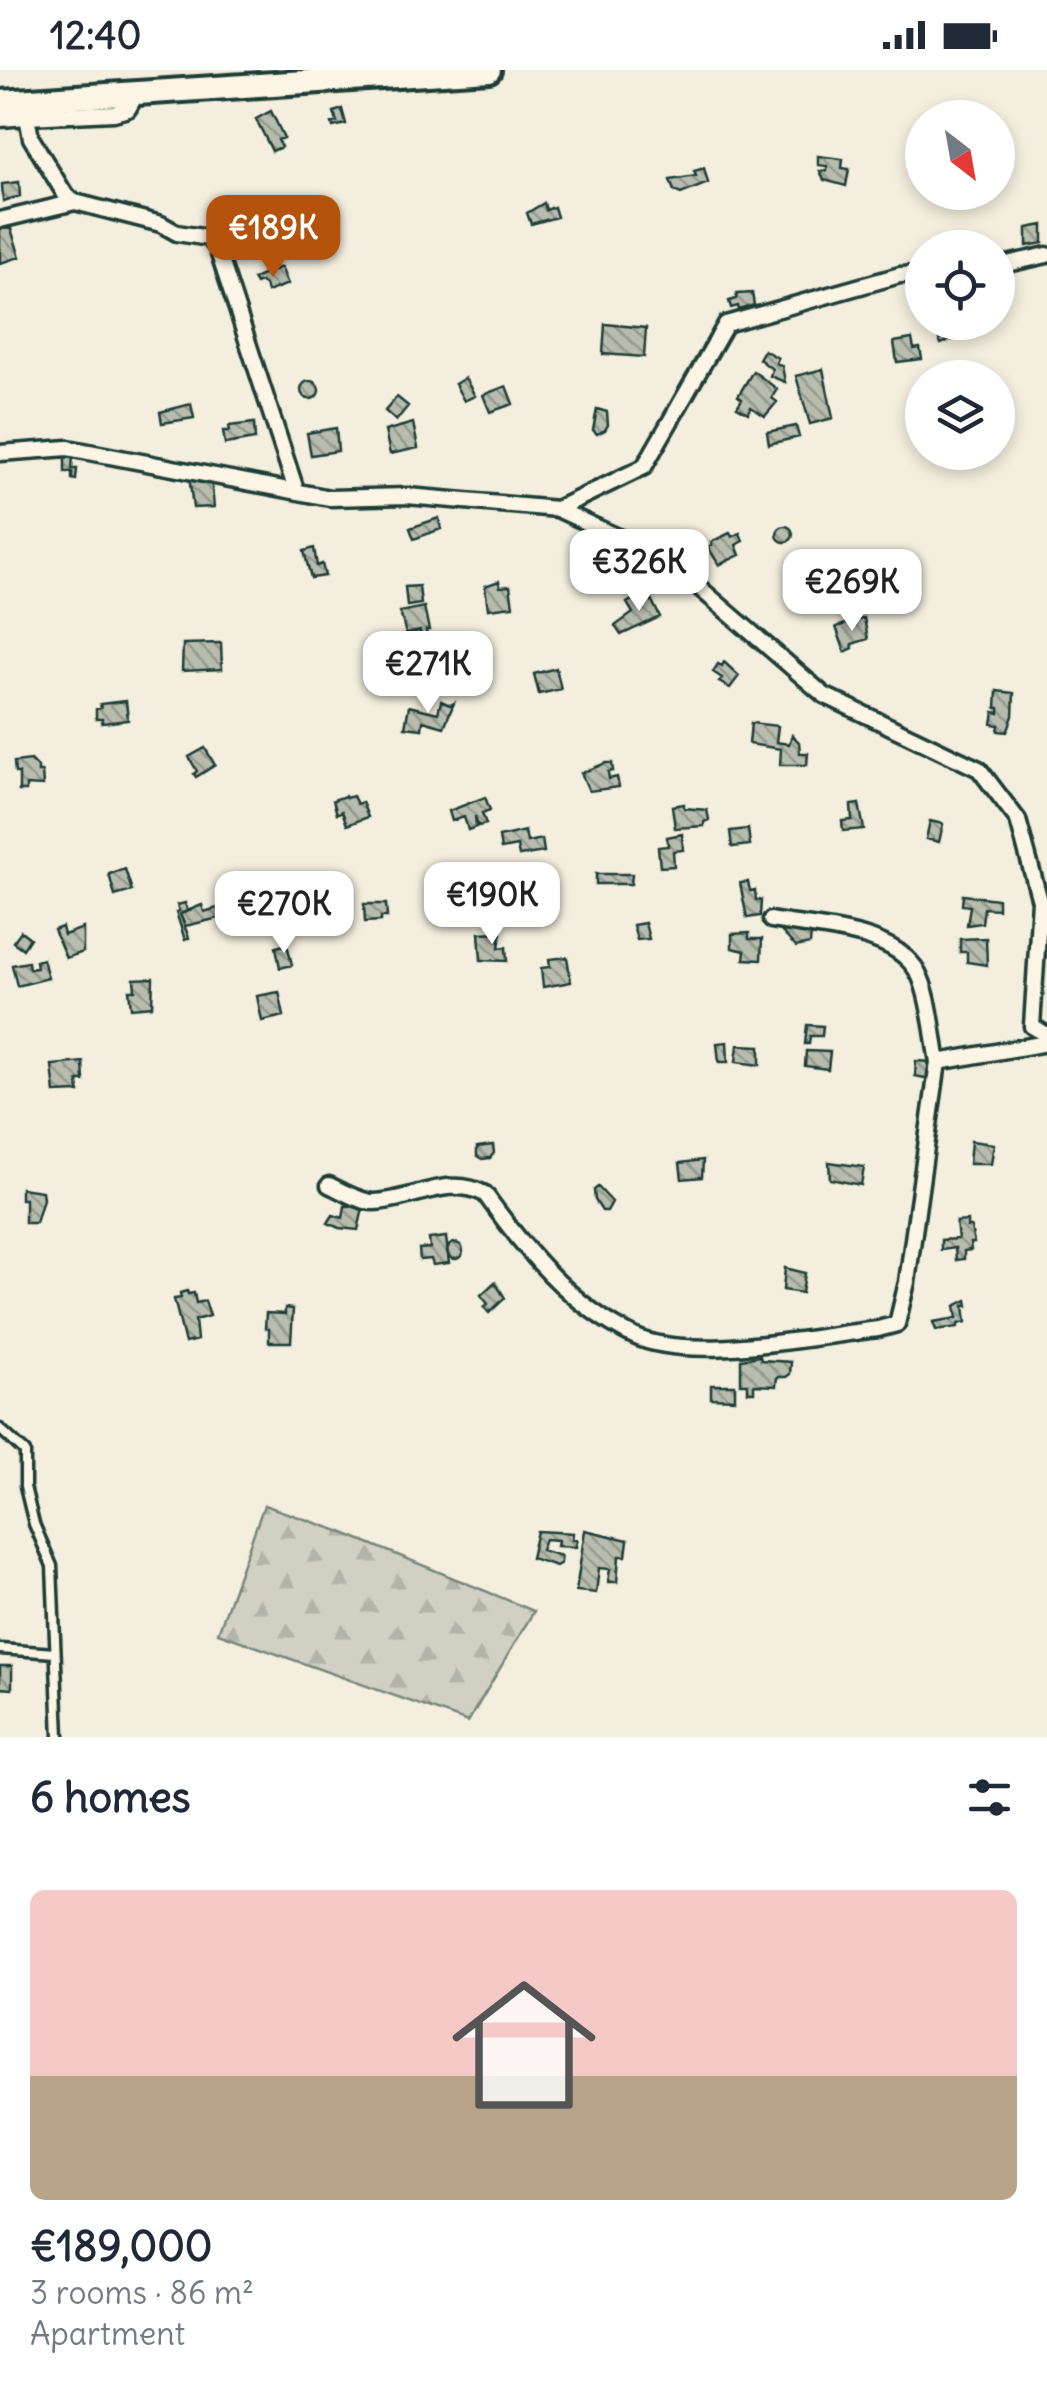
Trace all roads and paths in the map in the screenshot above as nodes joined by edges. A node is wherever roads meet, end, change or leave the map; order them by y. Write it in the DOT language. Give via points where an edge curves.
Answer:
graph roads {
  1 [pos="489,70"];
  2 [pos="137,93"];
  3 [pos="0,102"];
  4 [pos="27,117"];
  5 [pos="0,118"];
  6 [pos="75,202"];
  7 [pos="0,220"];
  8 [pos="1047,256"];
  9 [pos="1015,263"];
  10 [pos="905,276"];
  11 [pos="0,453"];
  12 [pos="296,490"];
  13 [pos="557,508"];
  14 [pos="771,920"];
  15 [pos="1047,1039"];
  16 [pos="938,1062"];
  17 [pos="329,1185"];
  18 [pos="0,1429"];
  19 [pos="0,1649"];
  20 [pos="56,1653"];
  21 [pos="59,1737"];
  1 -- 2 [label="main road"];
  2 -- 3 [label="main road"];
  2 -- 4 [label="street" via="128,108 114,113"];
  4 -- 5 [label="street"];
  4 -- 6 [label="street" via="31,138"];
  6 -- 7 [label="street"];
  6 -- 12 [label="street" via="209,238 217,248"];
  8 -- 9 [label="street"];
  10 -- 13 [label="street" via="726,324 644,467"];
  11 -- 12 [label="street" via="68,448"];
  12 -- 13 [label="street" via="330,498 407,496"];
  13 -- 15 [label="street" via="666,559 824,695 979,769 1018,820 1040,902 1032,1026"];
  14 -- 16 [label="street" via="876,939 907,954 922,979"];
  15 -- 16 [label="street"];
  16 -- 17 [label="street" via="907,1282 897,1324 878,1328 747,1344 658,1344 634,1337 562,1289 485,1194 472,1187 372,1202"];
  18 -- 20 [label="lane" via="25,1452 25,1487 52,1566"];
  19 -- 20 [label="lane"];
  20 -- 21 [label="lane"];
}
